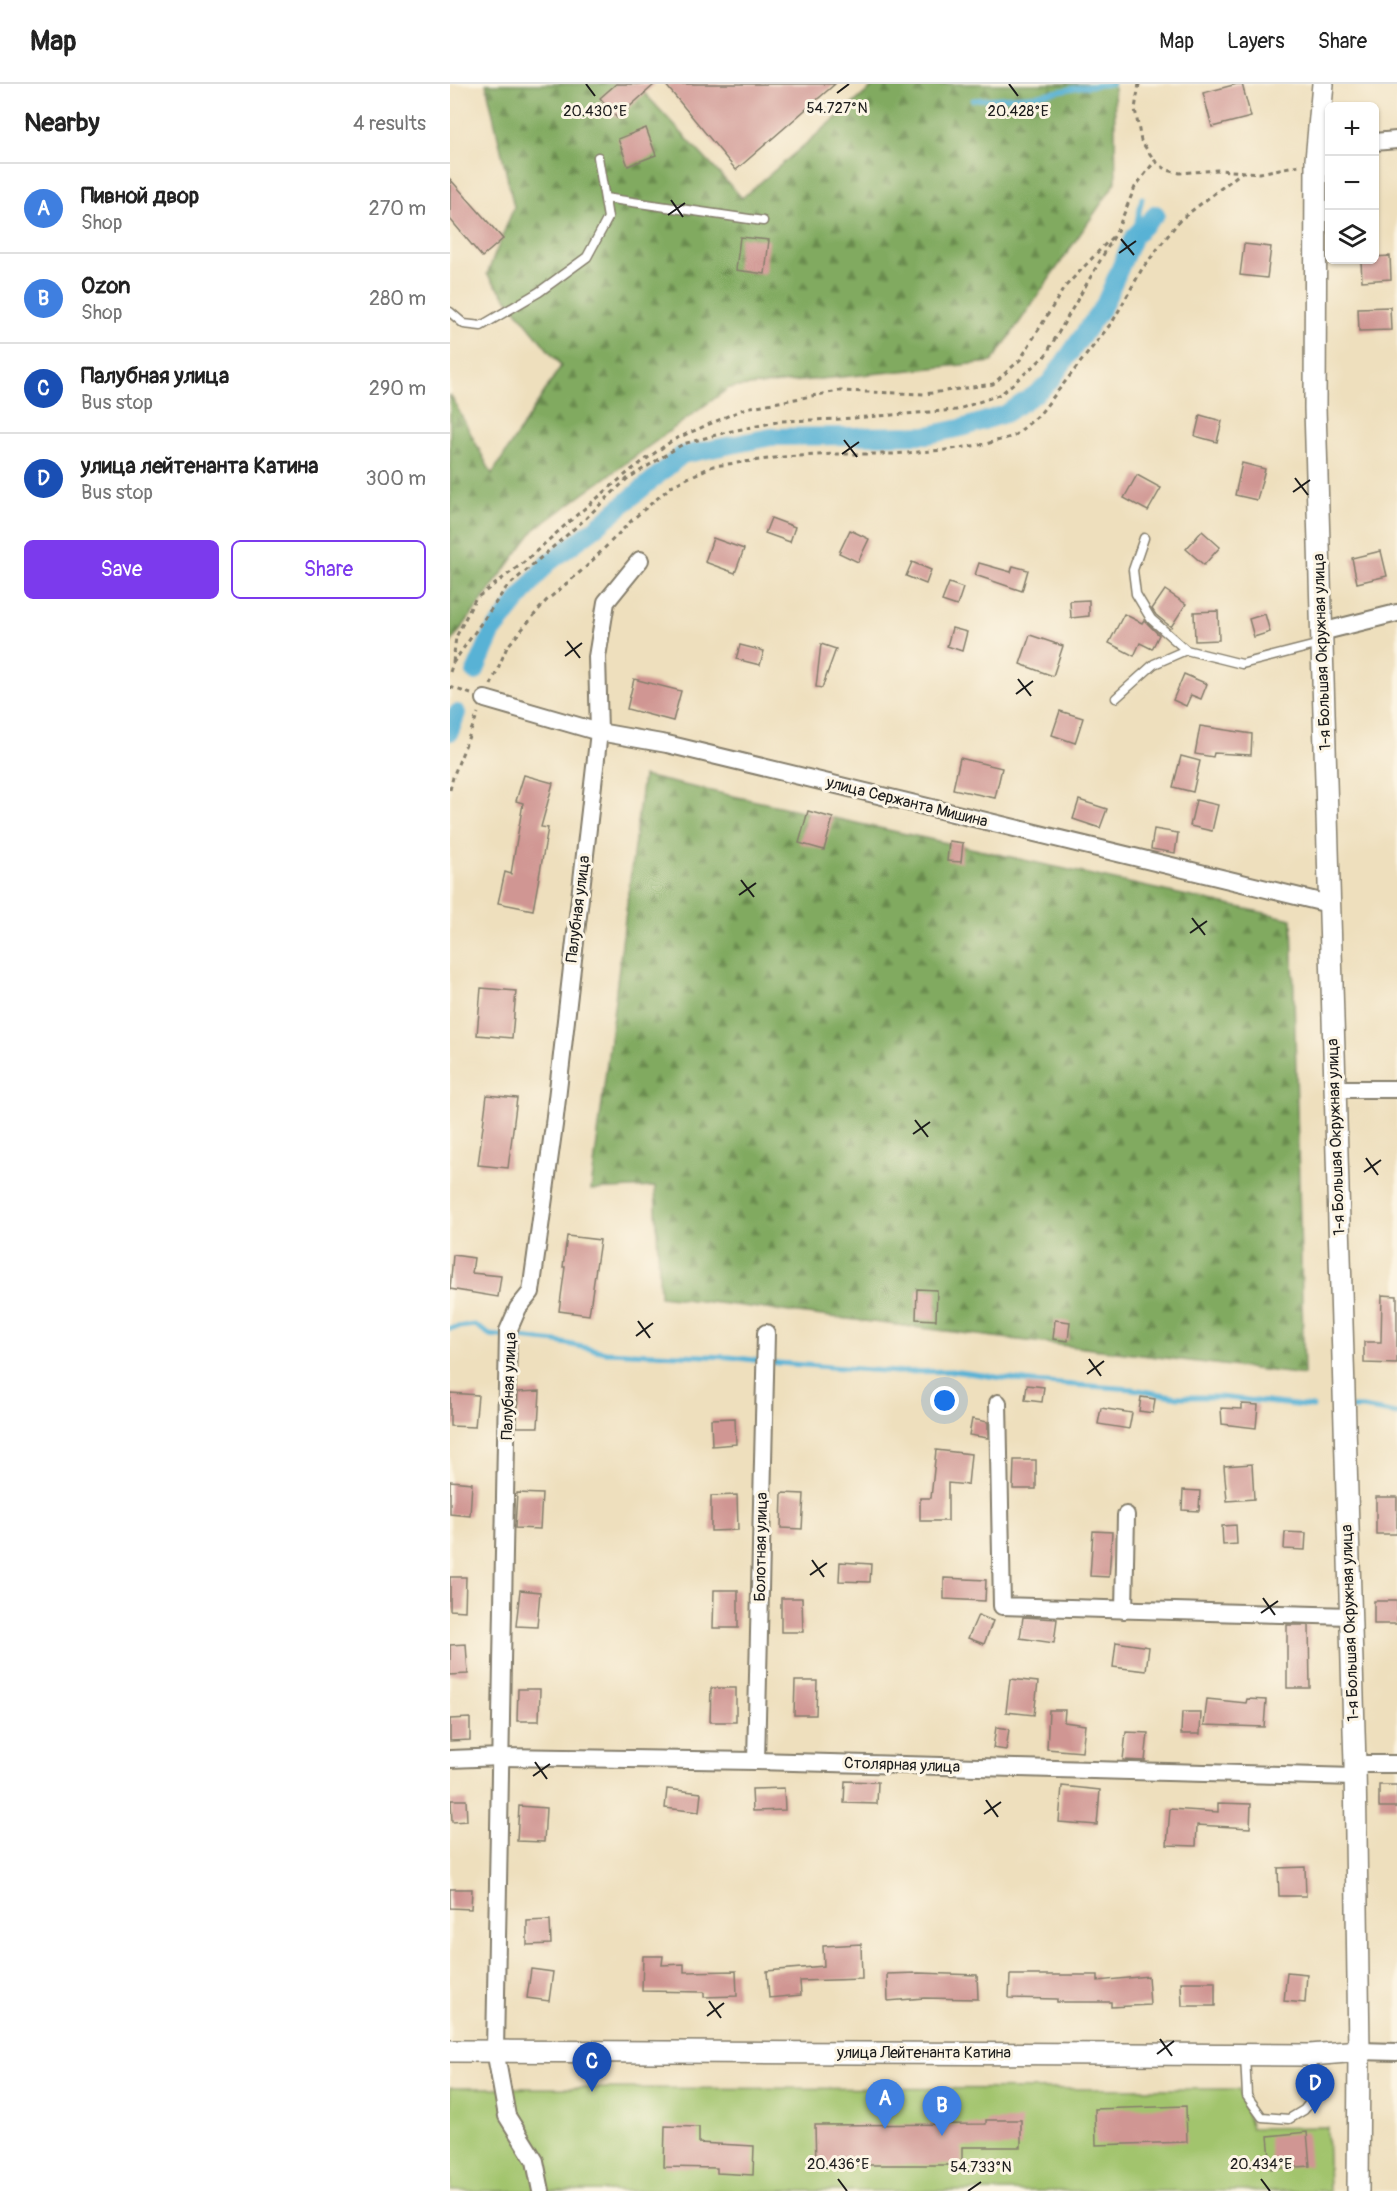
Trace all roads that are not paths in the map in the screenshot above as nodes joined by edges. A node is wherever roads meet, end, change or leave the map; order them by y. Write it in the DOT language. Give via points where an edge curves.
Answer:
graph roads {
  1 [pos="1323,84"];
  2 [pos="1397,140"];
  3 [pos="1379,142"];
  4 [pos="598,157"];
  5 [pos="1323,158"];
  6 [pos="605,198"];
  7 [pos="763,221"];
  8 [pos="450,312"];
  9 [pos="1144,538"];
  10 [pos="639,560"];
  11 [pos="1397,613"];
  12 [pos="1321,638"];
  13 [pos="1186,650"];
  14 [pos="1116,698"];
  15 [pos="485,699"];
  16 [pos="599,732"];
  17 [pos="1329,904"];
  18 [pos="1335,1089"];
  19 [pos="1397,1089"];
  20 [pos="766,1333"];
  21 [pos="998,1403"];
  22 [pos="1126,1515"];
  23 [pos="1124,1610"];
  24 [pos="1350,1616"];
  25 [pos="501,1757"];
  26 [pos="450,1759"];
  27 [pos="756,1761"];
  28 [pos="1397,1764"];
  29 [pos="1355,1771"];
  30 [pos="495,2050"];
  31 [pos="450,2051"];
  32 [pos="1359,2051"];
  33 [pos="1397,2052"];
  34 [pos="1245,2055"];
  35 [pos="1310,2055"];
  36 [pos="541,2191"];
  37 [pos="1358,2191"];
  1 -- 5 [label="street, 1-я Большая Окружная улица"];
  2 -- 3 [label="street"];
  4 -- 6 [label="lane"];
  5 -- 12 [label="street, 1-я Большая Окружная улица" via="1315,408"];
  6 -- 7 [label="lane"];
  6 -- 8 [label="lane" via="608,218 587,257 539,292 481,326 464,324"];
  9 -- 13 [label="lane" via="1133,570 1136,594 1151,619"];
  10 -- 16 [label="street, Палубная улица" via="606,602 597,657"];
  11 -- 12 [label="street"];
  12 -- 13 [label="lane" via="1242,664"];
  12 -- 17 [label="street, 1-я Большая Окружная улица"];
  13 -- 14 [label="lane" via="1154,664"];
  15 -- 16 [label="street, улица Сержанта Мишина"];
  16 -- 17 [label="street, улица Сержанта Мишина" via="667,744"];
  16 -- 25 [label="street, Палубная улица" via="531,1292 518,1308 508,1331"];
  17 -- 18 [label="street, 1-я Большая Окружная улица"];
  18 -- 19 [label="street"];
  18 -- 24 [label="street, 1-я Большая Окружная улица"];
  20 -- 27 [label="street, Болотная улица"];
  21 -- 23 [label="street" via="1002,1606"];
  22 -- 23 [label="street"];
  23 -- 24 [label="street"];
  24 -- 29 [label="street, 1-я Большая Окружная улица"];
  25 -- 26 [label="street, Столярная улица"];
  25 -- 27 [label="street, Столярная улица"];
  25 -- 30 [label="street, Палубная улица"];
  27 -- 29 [label="street, Столярная улица"];
  28 -- 29 [label="street, Столярная улица"];
  29 -- 32 [label="street, 1-я Большая Окружная улица"];
  30 -- 31 [label="street, улица Лейтенанта Катина"];
  30 -- 34 [label="street, улица Лейтенанта Катина"];
  30 -- 36 [label="street, Палубная улица" via="507,2116 536,2162"];
  32 -- 33 [label="street, улица Лейтенанта Катина"];
  32 -- 35 [label="street, улица Лейтенанта Катина"];
  32 -- 37 [label="street, 1-я Большая Окружная улица"];
  34 -- 35 [label="street, улица Лейтенанта Катина"];
  34 -- 35 [label="lane" via="1247,2096 1262,2117 1289,2119 1312,2100"];
}
